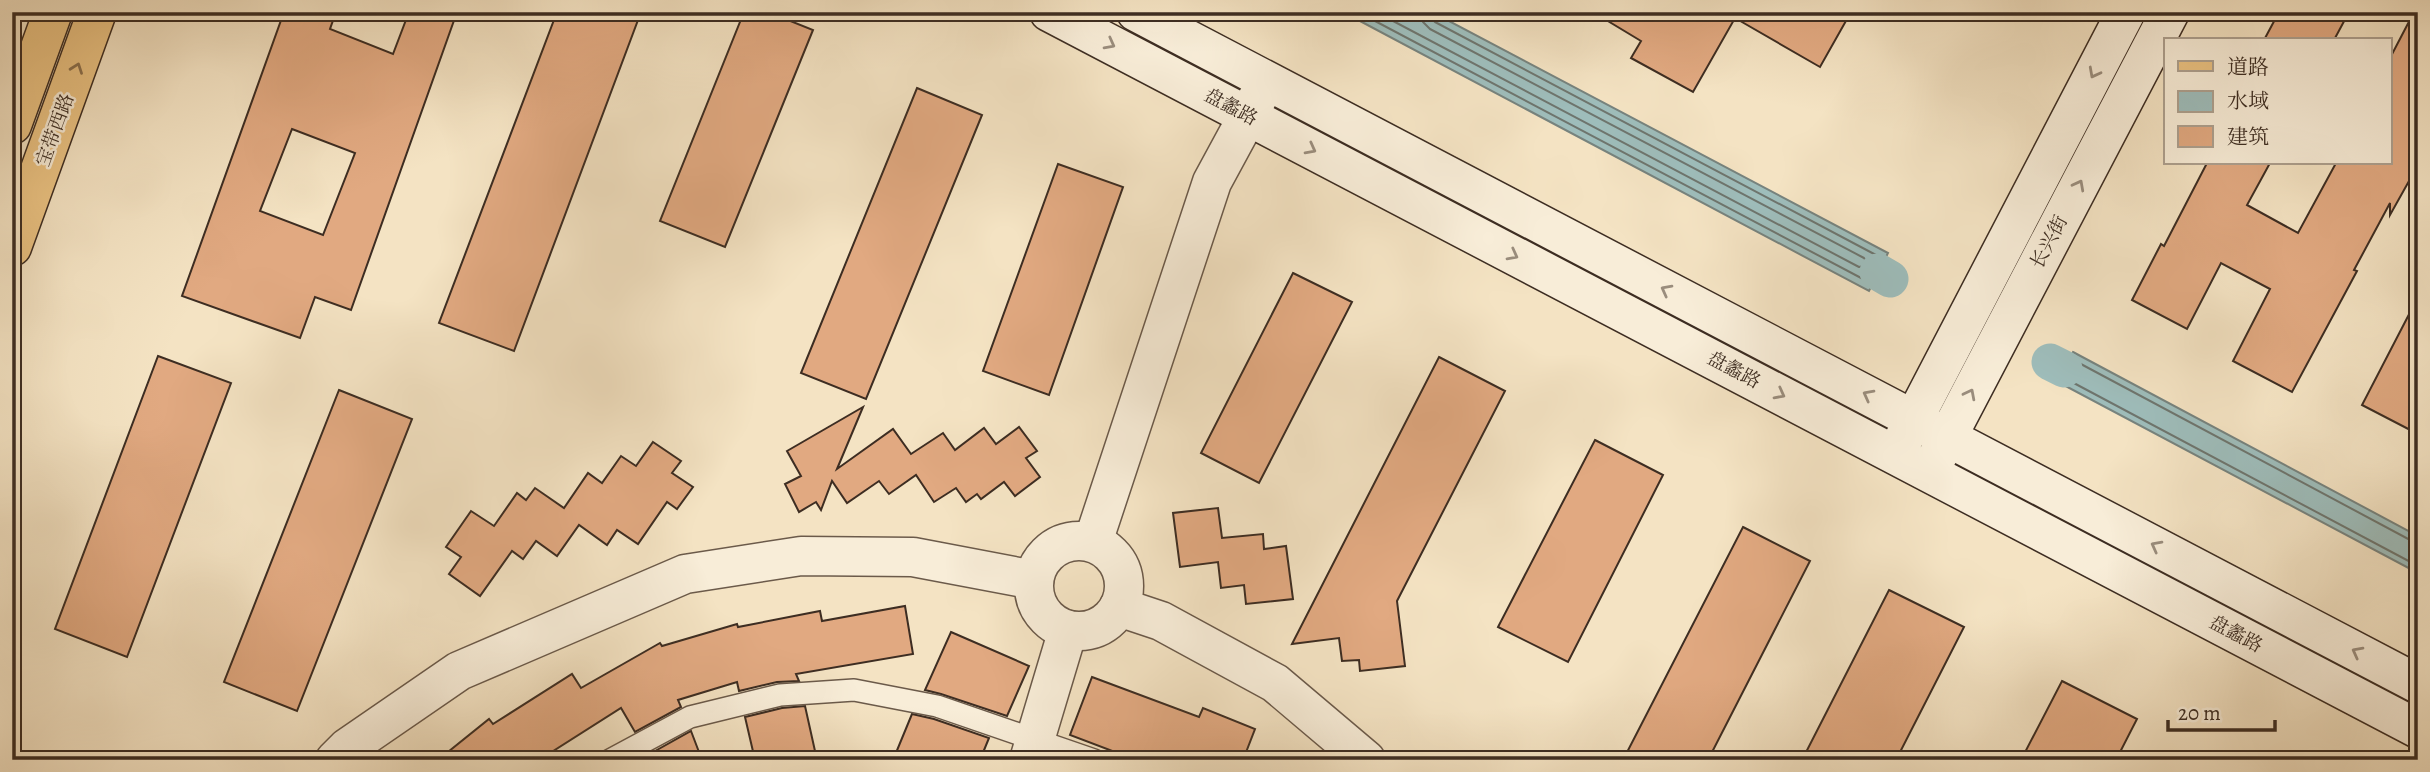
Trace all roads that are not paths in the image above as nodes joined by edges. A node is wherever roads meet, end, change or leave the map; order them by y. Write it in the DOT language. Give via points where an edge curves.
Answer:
graph roads {
  1 [pos="53,12"];
  2 [pos="97,12"];
  3 [pos="1049,12"];
  4 [pos="1136,12"];
  5 [pos="2126,12"];
  6 [pos="2170,12"];
  7 [pos="1267,81"];
  8 [pos="1248,116"];
  9 [pos="12,125"];
  10 [pos="12,247"];
  11 [pos="1914,419"];
  12 [pos="1948,437"];
  13 [pos="1895,455"];
  14 [pos="1929,473"];
  15 [pos="1093,542"];
  16 [pos="1034,580"];
  17 [pos="1119,607"];
  18 [pos="1068,630"];
  19 [pos="2418,684"];
  20 [pos="2418,729"];
  21 [pos="1032,750"];
  22 [pos="335,760"];
  23 [pos="610,760"];
  24 [pos="1094,760"];
  25 [pos="1366,760"];
  1 -- 9 [label="main road"];
  10 -- 2 [label="main road, 宝带西路, one-way"];
  3 -- 8 [label="main road, 盘蠡路, one-way"];
  4 -- 7 [label="main road, 盘蠡路"];
  5 -- 11 [label="main road, 长兴街, one-way"];
  12 -- 6 [label="main road, 长兴街, one-way"];
  7 -- 8 [label="main road"];
  11 -- 7 [label="main road, 盘蠡路, one-way"];
  8 -- 13 [label="main road, 盘蠡路, one-way"];
  8 -- 15 [label="main road" via="1212,182"];
  11 -- 12 [label="main road, 盘蠡路"];
  11 -- 13 [label="main road, 长兴街"];
  12 -- 14 [label="main road, 长兴街"];
  19 -- 12 [label="main road, 盘蠡路, one-way"];
  13 -- 14 [label="main road, 盘蠡路"];
  14 -- 20 [label="main road, 盘蠡路"];
  15 -- 16 [label="main road" via="1077,540 1049,552"];
  15 -- 17 [label="main road" via="1118,562 1124,592"];
  16 -- 18 [label="main road" via="1038,606 1056,625"];
  16 -- 22 [label="main road" via="913,556 801,556 685,574 459,671"];
  17 -- 18 [label="main road" via="1098,627"];
  17 -- 25 [label="main road" via="1161,621 1275,683"];
  18 -- 21 [label="main road"];
  21 -- 23 [label="lane" via="937,706 854,690 780,695 690,717"];
  21 -- 24 [label="lane"];
}
